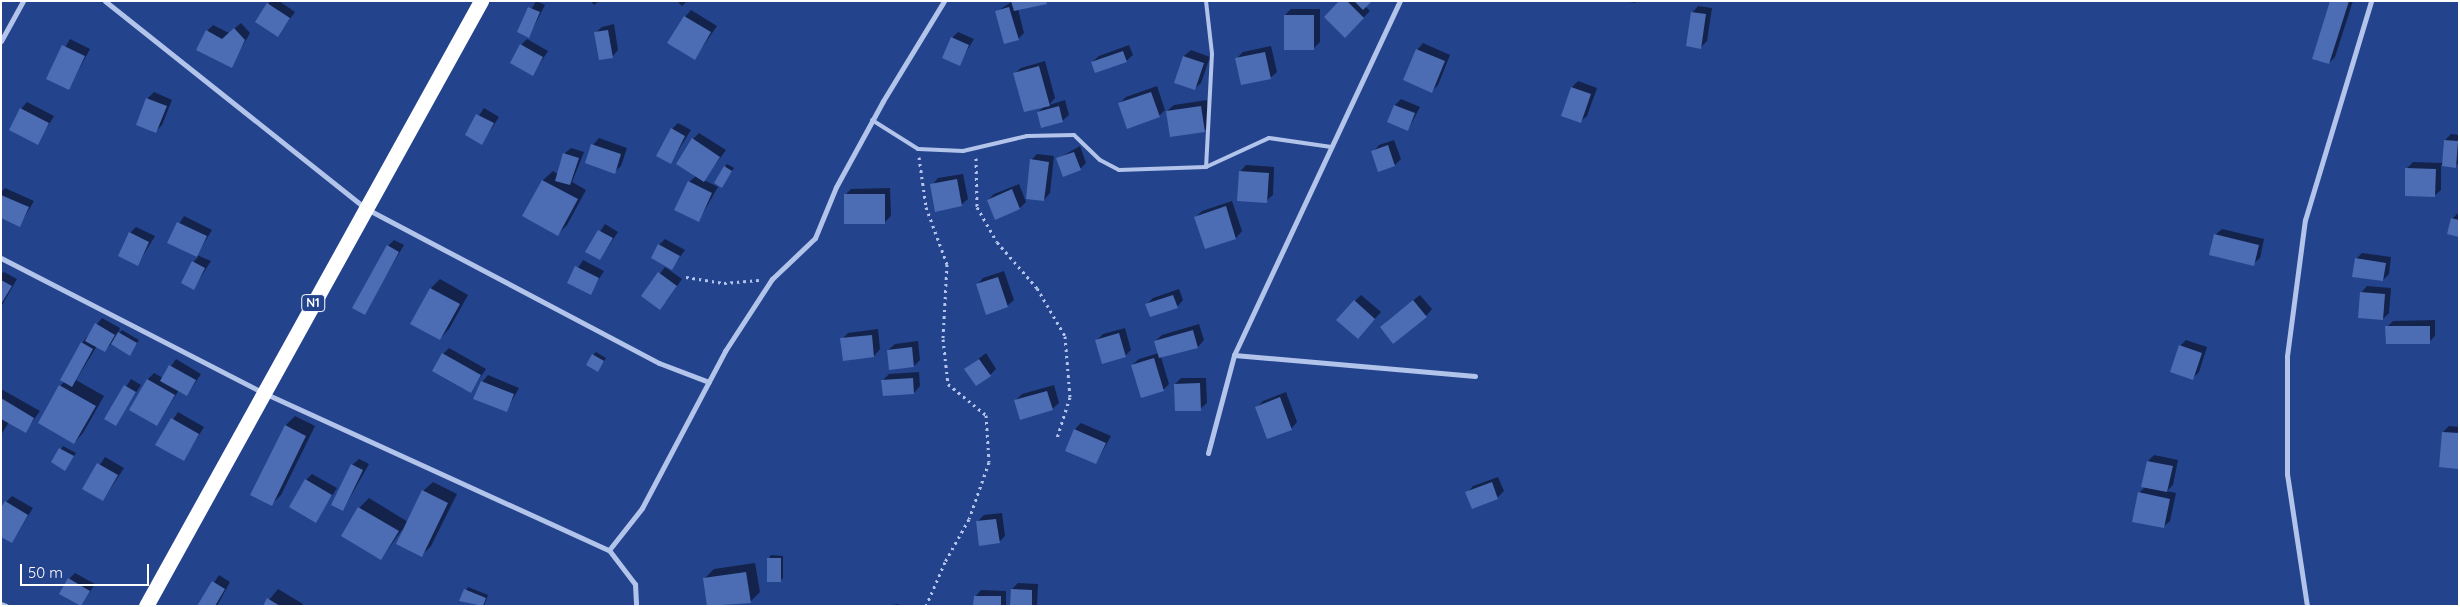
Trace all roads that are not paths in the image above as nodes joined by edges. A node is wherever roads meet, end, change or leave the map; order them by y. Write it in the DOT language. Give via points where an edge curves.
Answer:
graph roads {
  1 [pos="23,1"];
  2 [pos="105,1"];
  3 [pos="481,1"];
  4 [pos="944,1"];
  5 [pos="1206,1"];
  6 [pos="1400,1"];
  7 [pos="2371,1"];
  8 [pos="1,41"];
  9 [pos="872,120"];
  10 [pos="1330,147"];
  11 [pos="1206,166"];
  12 [pos="365,208"];
  13 [pos="1,258"];
  14 [pos="1234,355"];
  15 [pos="1476,376"];
  16 [pos="709,382"];
  17 [pos="264,393"];
  18 [pos="1208,453"];
  19 [pos="609,550"];
  20 [pos="1,604"];
  21 [pos="6,606"];
  22 [pos="146,606"];
  23 [pos="636,606"];
  24 [pos="2307,606"];
  1 -- 8 [label="street"];
  2 -- 12 [label="street"];
  3 -- 12 [label="highway, N1"];
  4 -- 9 [label="street"];
  5 -- 11 [label="lane" via="1212,54"];
  6 -- 10 [label="street"];
  7 -- 24 [label="street" via="2304,220 2287,356 2286,474"];
  9 -- 11 [label="lane" via="918,149 963,151 1027,136 1074,136 1100,160 1119,170"];
  9 -- 16 [label="street" via="836,186 815,238 772,279"];
  10 -- 11 [label="lane" via="1269,138"];
  10 -- 14 [label="street"];
  12 -- 16 [label="street" via="659,362"];
  12 -- 17 [label="highway, N1"];
  13 -- 17 [label="street"];
  14 -- 15 [label="street"];
  14 -- 18 [label="street"];
  16 -- 19 [label="street" via="642,508"];
  17 -- 19 [label="street"];
  17 -- 22 [label="highway, N1"];
  19 -- 23 [label="street" via="635,584"];
  20 -- 21 [label="street"];
}
